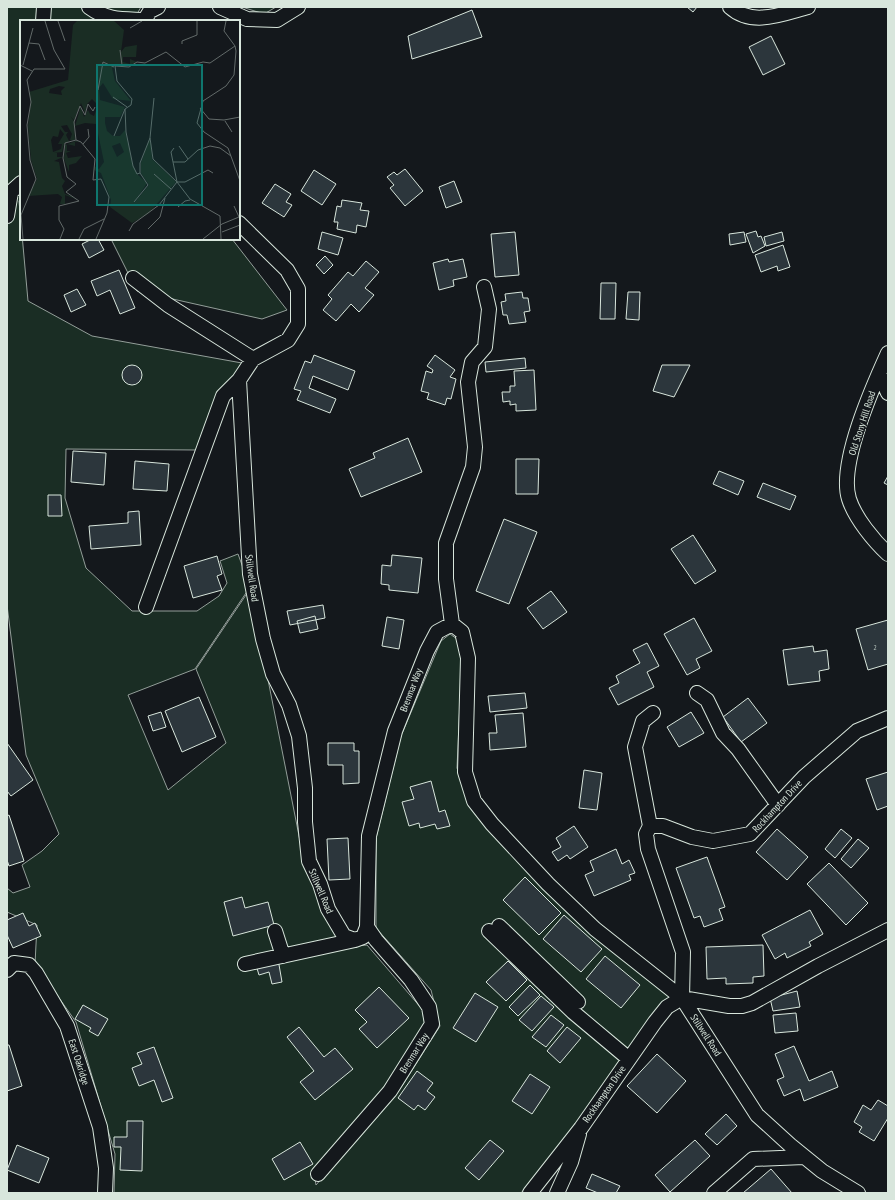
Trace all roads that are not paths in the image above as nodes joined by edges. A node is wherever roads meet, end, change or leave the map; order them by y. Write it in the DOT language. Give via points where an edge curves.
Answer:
graph roads {
  1 [pos="44,7"];
  2 [pos="90,7"];
  3 [pos="158,7"];
  4 [pos="220,7"];
  5 [pos="298,7"];
  6 [pos="730,7"];
  7 [pos="808,7"];
  8 [pos="43,20"];
  9 [pos="144,20"];
  10 [pos="20,184"];
  11 [pos="7,216"];
  12 [pos="240,225"];
  13 [pos="132,278"];
  14 [pos="484,288"];
  15 [pos="888,353"];
  16 [pos="253,359"];
  17 [pos="879,373"];
  18 [pos="238,380"];
  19 [pos="888,393"];
  20 [pos="888,554"];
  21 [pos="146,607"];
  22 [pos="452,624"];
  23 [pos="697,693"];
  24 [pos="653,713"];
  25 [pos="888,718"];
  26 [pos="778,805"];
  27 [pos="650,826"];
  28 [pos="367,927"];
  29 [pos="494,928"];
  30 [pos="888,930"];
  31 [pos="275,931"];
  32 [pos="355,940"];
  33 [pos="283,956"];
  34 [pos="245,964"];
  35 [pos="7,970"];
  36 [pos="682,998"];
  37 [pos="629,1059"];
  38 [pos="581,1128"];
  39 [pos="804,1157"];
  40 [pos="318,1174"];
  41 [pos="105,1193"];
  42 [pos="530,1193"];
  43 [pos="557,1193"];
  44 [pos="714,1193"];
  45 [pos="858,1193"];
  1 -- 8 [label="street"];
  2 -- 9 [label="street" via="101,16"];
  3 -- 9 [label="street" via="150,11"];
  4 -- 5 [label="street" via="247,19 277,20"];
  6 -- 7 [label="street" via="735,12 753,19"];
  10 -- 11 [label="street" via="11,192"];
  12 -- 16 [label="street" via="287,270 298,289 298,324 288,340"];
  13 -- 16 [label="street" via="168,305"];
  14 -- 22 [label="street" via="489,309 485,347 472,362 468,382 475,447 473,467 446,543 446,579"];
  15 -- 17 [label="street, Old Stony Hill Road"];
  16 -- 18 [label="street"];
  17 -- 19 [label="street"];
  17 -- 20 [label="street, Old Stony Hill Road" via="852,447 847,477 849,499 863,525"];
  18 -- 21 [label="street" via="223,396"];
  18 -- 32 [label="street, Stillwell Road" via="250,574 273,674 289,705 299,736 309,861 328,909 344,936"];
  22 -- 28 [label="street, Brenmar Way" via="437,632 395,731 369,836"];
  22 -- 36 [label="street" via="462,632 468,658 465,772 474,801 548,884 595,929"];
  23 -- 26 [label="street" via="707,700 723,733 738,749"];
  24 -- 27 [label="street" via="643,721 635,746"];
  25 -- 26 [label="street, Rockhampton Drive" via="857,730 804,777"];
  26 -- 27 [label="street, Rockhampton Drive" via="750,834 731,839 713,841 663,826"];
  27 -- 36 [label="street" via="646,834 648,849 683,952"];
  28 -- 32 [label="street" via="363,937"];
  28 -- 40 [label="street, Brenmar Way" via="415,985 429,1007 432,1024 390,1091"];
  29 -- 37 [label="street" via="595,1020 599,1033"];
  30 -- 36 [label="street" via="752,1004 728,1006"];
  31 -- 33 [label="street"];
  32 -- 33 [label="street"];
  33 -- 34 [label="street"];
  35 -- 41 [label="street, East Oakridge" via="14,963 29,965 36,972 67,1026 100,1127 106,1168"];
  36 -- 37 [label="street, Rockhampton Drive" via="667,1007"];
  36 -- 39 [label="street, Stillwell Road" via="757,1115"];
  37 -- 38 [label="street, Rockhampton Drive"];
  38 -- 42 [label="street, Rockhampton Drive"];
  38 -- 43 [label="street" via="571,1162"];
  39 -- 44 [label="street" via="753,1159"];
  39 -- 45 [label="street, Stillwell Road"];
}
